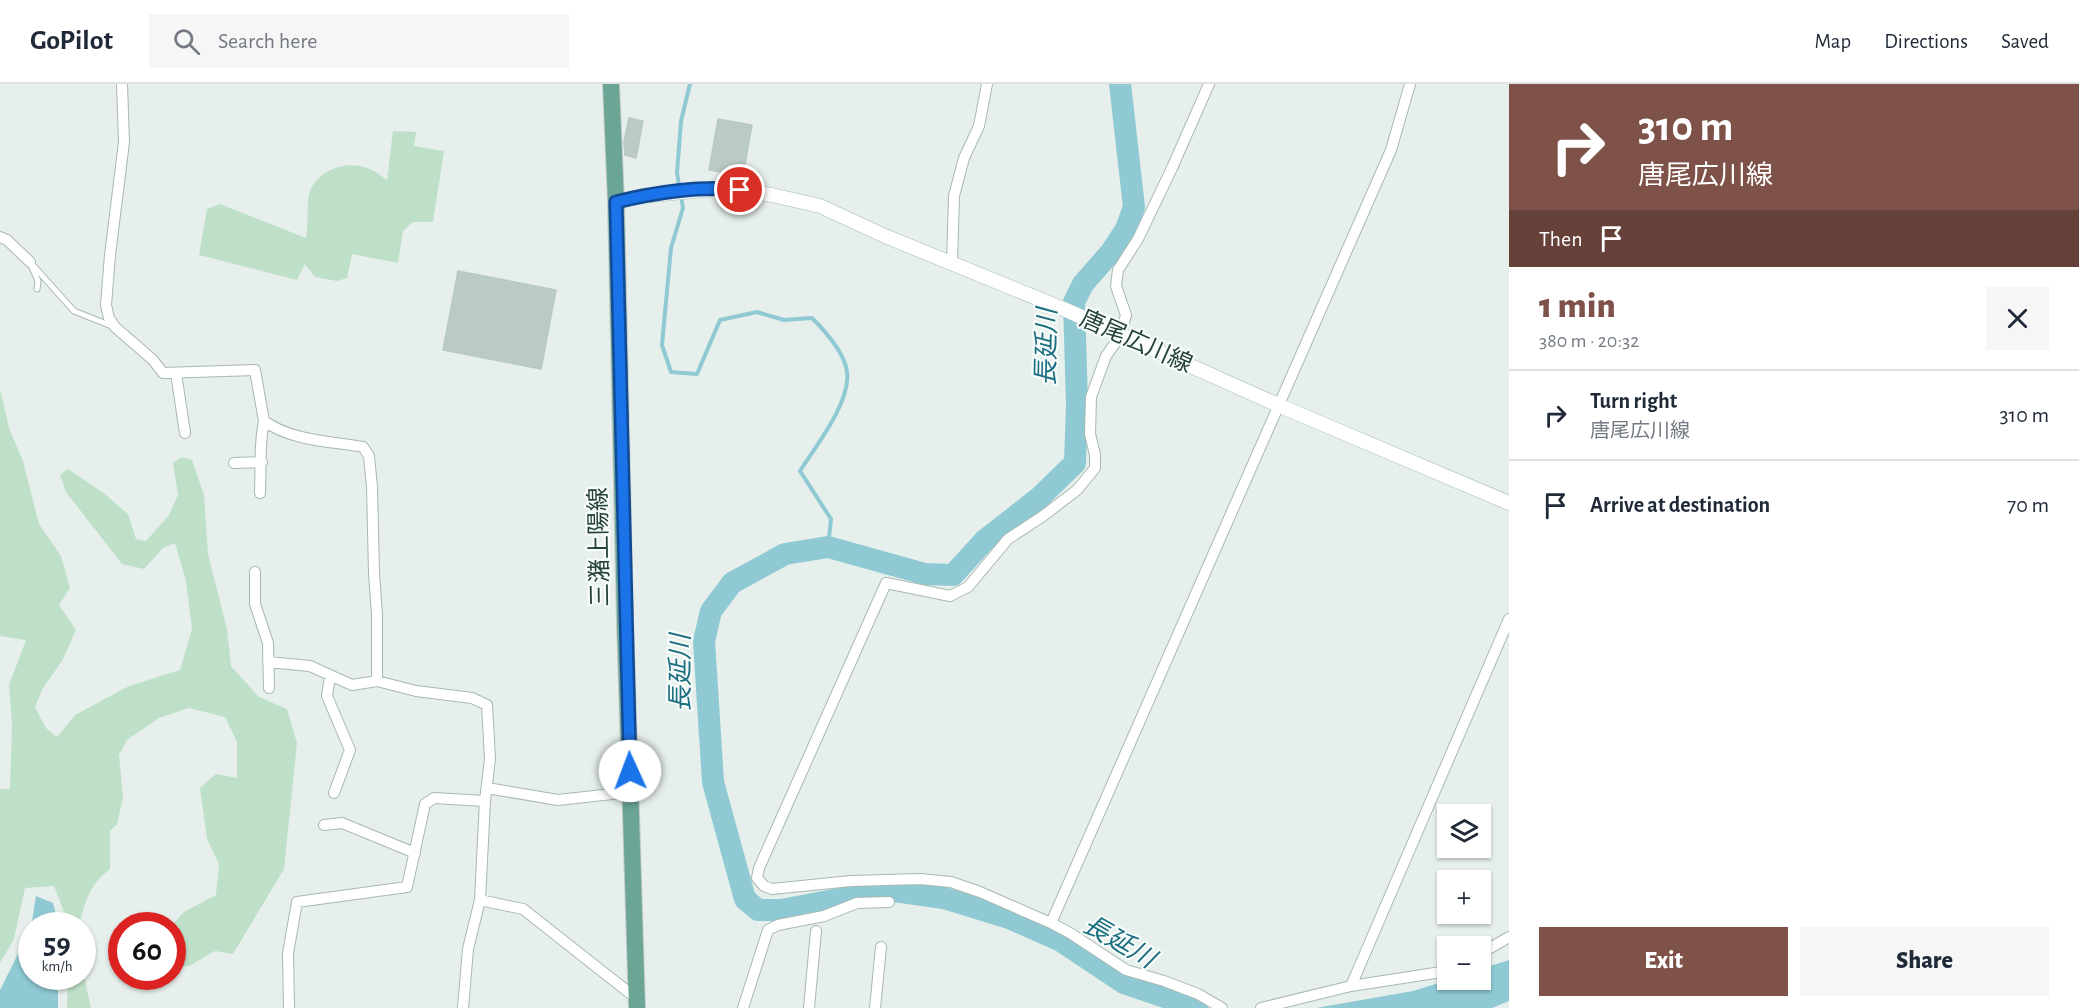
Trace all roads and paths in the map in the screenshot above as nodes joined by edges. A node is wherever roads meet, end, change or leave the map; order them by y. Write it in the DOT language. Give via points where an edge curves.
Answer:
graph roads {
  1 [pos="122,84"];
  2 [pos="611,84"];
  3 [pos="987,84"];
  4 [pos="1209,84"];
  5 [pos="1410,84"];
  6 [pos="616,202"];
  7 [pos="0,237"];
  8 [pos="30,262"];
  9 [pos="952,263"];
  10 [pos="37,290"];
  11 [pos="115,327"];
  12 [pos="1114,333"];
  13 [pos="177,373"];
  14 [pos="1278,405"];
  15 [pos="264,422"];
  16 [pos="185,433"];
  17 [pos="262,462"];
  18 [pos="234,463"];
  19 [pos="260,493"];
  20 [pos="1509,503"];
  21 [pos="255,572"];
  22 [pos="1509,619"];
  23 [pos="268,662"];
  24 [pos="330,676"];
  25 [pos="377,681"];
  26 [pos="269,688"];
  27 [pos="487,788"];
  28 [pos="630,792"];
  29 [pos="334,793"];
  30 [pos="485,801"];
  31 [pos="324,825"];
  32 [pos="415,853"];
  33 [pos="480,900"];
  34 [pos="889,902"];
  35 [pos="1051,923"];
  36 [pos="816,931"];
  37 [pos="1509,937"];
  38 [pos="881,947"];
  39 [pos="1491,948"];
  40 [pos="1437,973"];
  41 [pos="1351,986"];
  42 [pos="636,1003"];
  43 [pos="289,1008"];
  44 [pos="463,1008"];
  45 [pos="743,1008"];
  46 [pos="809,1008"];
  47 [pos="875,1008"];
  48 [pos="1222,1008"];
  49 [pos="1261,1008"];
  1 -- 11 [label="street" via="124,142 106,305"];
  2 -- 6 [label="main road, 三潴上陽線"];
  3 -- 9 [label="street" via="979,126 964,158 954,195"];
  4 -- 12 [label="street" via="1138,239 1118,270 1116,286 1126,315"];
  5 -- 14 [label="street" via="1390,150"];
  6 -- 9 [label="main road, 唐尾広川線" via="724,188 772,195 820,206"];
  6 -- 28 [label="main road, 三潴上陽線"];
  7 -- 8 [label="street"];
  8 -- 10 [label="lane" via="38,281"];
  8 -- 11 [label="lane" via="74,311"];
  9 -- 12 [label="main road, 唐尾広川線"];
  11 -- 13 [label="street" via="163,373"];
  12 -- 14 [label="main road, 唐尾広川線"];
  12 -- 35 [label="street" via="1091,397 1090,434 1095,468 1077,490 1008,539 968,587 951,596 886,583 757,878 772,889 850,881 951,882"];
  13 -- 15 [label="street" via="255,370"];
  13 -- 16 [label="street"];
  14 -- 20 [label="main road, 唐尾広川線"];
  14 -- 35 [label="street"];
  15 -- 17 [label="street" via="260,436"];
  15 -- 25 [label="street" via="291,435 363,447 369,456"];
  17 -- 18 [label="street"];
  17 -- 19 [label="street"];
  21 -- 23 [label="street" via="255,604 268,643"];
  22 -- 41 [label="street"];
  23 -- 24 [label="street" via="310,666"];
  23 -- 26 [label="street"];
  24 -- 25 [label="street" via="352,685"];
  24 -- 29 [label="street" via="327,696 350,750"];
  25 -- 27 [label="street" via="472,698 487,705"];
  27 -- 28 [label="street" via="558,800"];
  27 -- 30 [label="street"];
  28 -- 42 [label="main road, 三潴上陽線"];
  30 -- 32 [label="street" via="434,798 425,804"];
  30 -- 33 [label="street"];
  31 -- 32 [label="street" via="342,823"];
  32 -- 43 [label="street" via="407,886 297,902 288,953"];
  33 -- 42 [label="street" via="523,909"];
  33 -- 44 [label="street" via="468,949"];
  34 -- 45 [label="street" via="856,903 824,916 768,930"];
  35 -- 48 [label="street" via="1126,970 1198,994"];
  36 -- 46 [label="street"];
  37 -- 39 [label="street"];
  38 -- 47 [label="street"];
  40 -- 41 [label="street"];
  41 -- 49 [label="street"];
}
